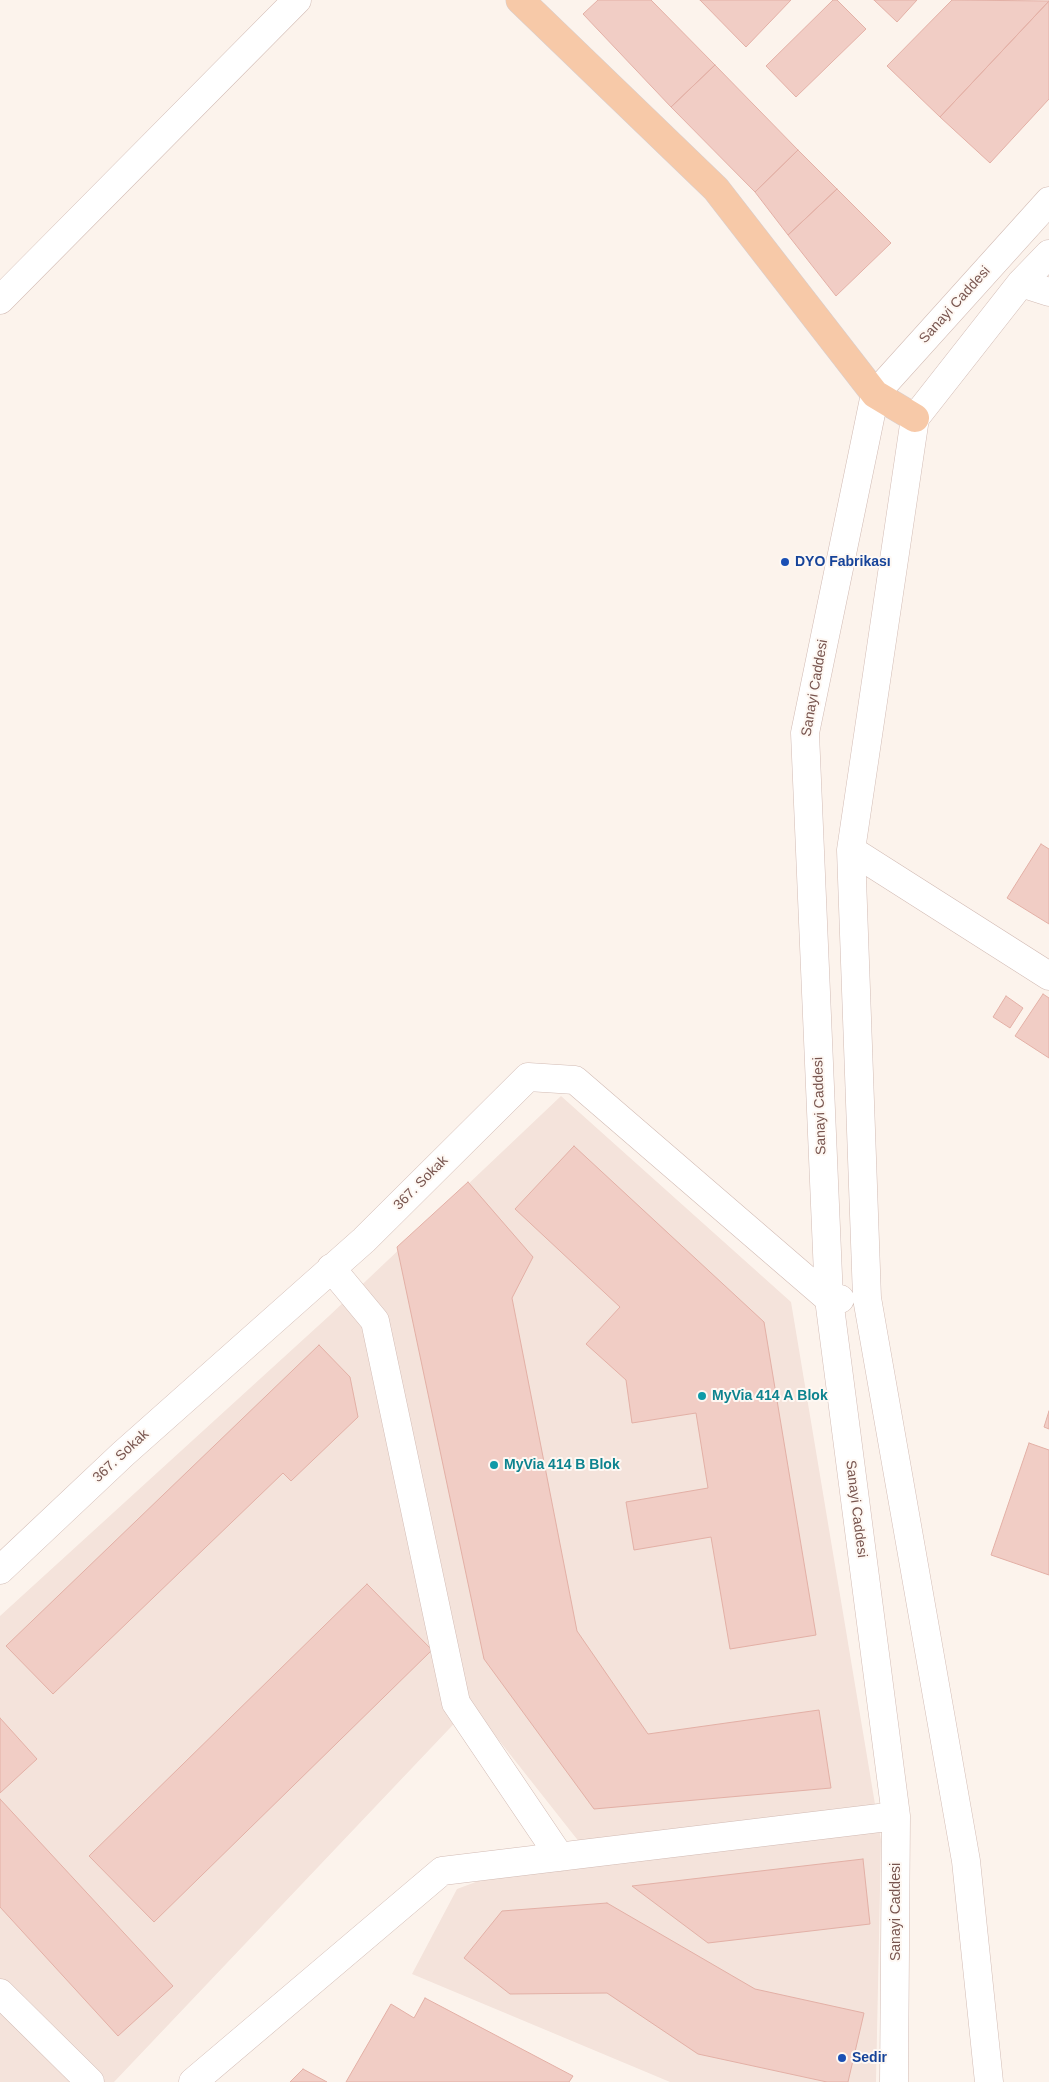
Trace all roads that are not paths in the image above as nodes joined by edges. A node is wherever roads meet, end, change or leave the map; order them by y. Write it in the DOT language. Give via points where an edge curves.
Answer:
graph roads {
  1 [pos="298,0"];
  2 [pos="520,0"];
  3 [pos="1049,201"];
  4 [pos="1049,254"];
  5 [pos="1021,283"];
  6 [pos="1049,292"];
  7 [pos="0,300"];
  8 [pos="875,394"];
  9 [pos="915,418"];
  10 [pos="851,850"];
  11 [pos="1049,976"];
  12 [pos="332,1268"];
  13 [pos="867,1298"];
  14 [pos="829,1299"];
  15 [pos="0,1570"];
  16 [pos="896,1816"];
  17 [pos="560,1857"];
  18 [pos="0,1993"];
  19 [pos="90,2082"];
  20 [pos="193,2082"];
  21 [pos="894,2082"];
  22 [pos="989,2082"];
  1 -- 7 [label="street"];
  2 -- 8 [label="main road" via="716,189"];
  3 -- 8 [label="street, Sanayi Caddesi"];
  4 -- 5 [label="street"];
  5 -- 6 [label="street"];
  5 -- 9 [label="street"];
  8 -- 9 [label="main road"];
  8 -- 14 [label="street, Sanayi Caddesi" via="805,733"];
  9 -- 10 [label="street"];
  10 -- 11 [label="street"];
  10 -- 13 [label="street"];
  12 -- 14 [label="street, 367. Sokak" via="528,1077 575,1080"];
  12 -- 15 [label="street, 367. Sokak" via="123,1454"];
  12 -- 17 [label="street" via="375,1321 456,1703"];
  13 -- 14 [label="street"];
  13 -- 22 [label="street" via="966,1861"];
  14 -- 16 [label="street, Sanayi Caddesi"];
  16 -- 17 [label="street"];
  16 -- 21 [label="street, Sanayi Caddesi"];
  17 -- 20 [label="street" via="442,1871"];
  18 -- 19 [label="street"];
}
